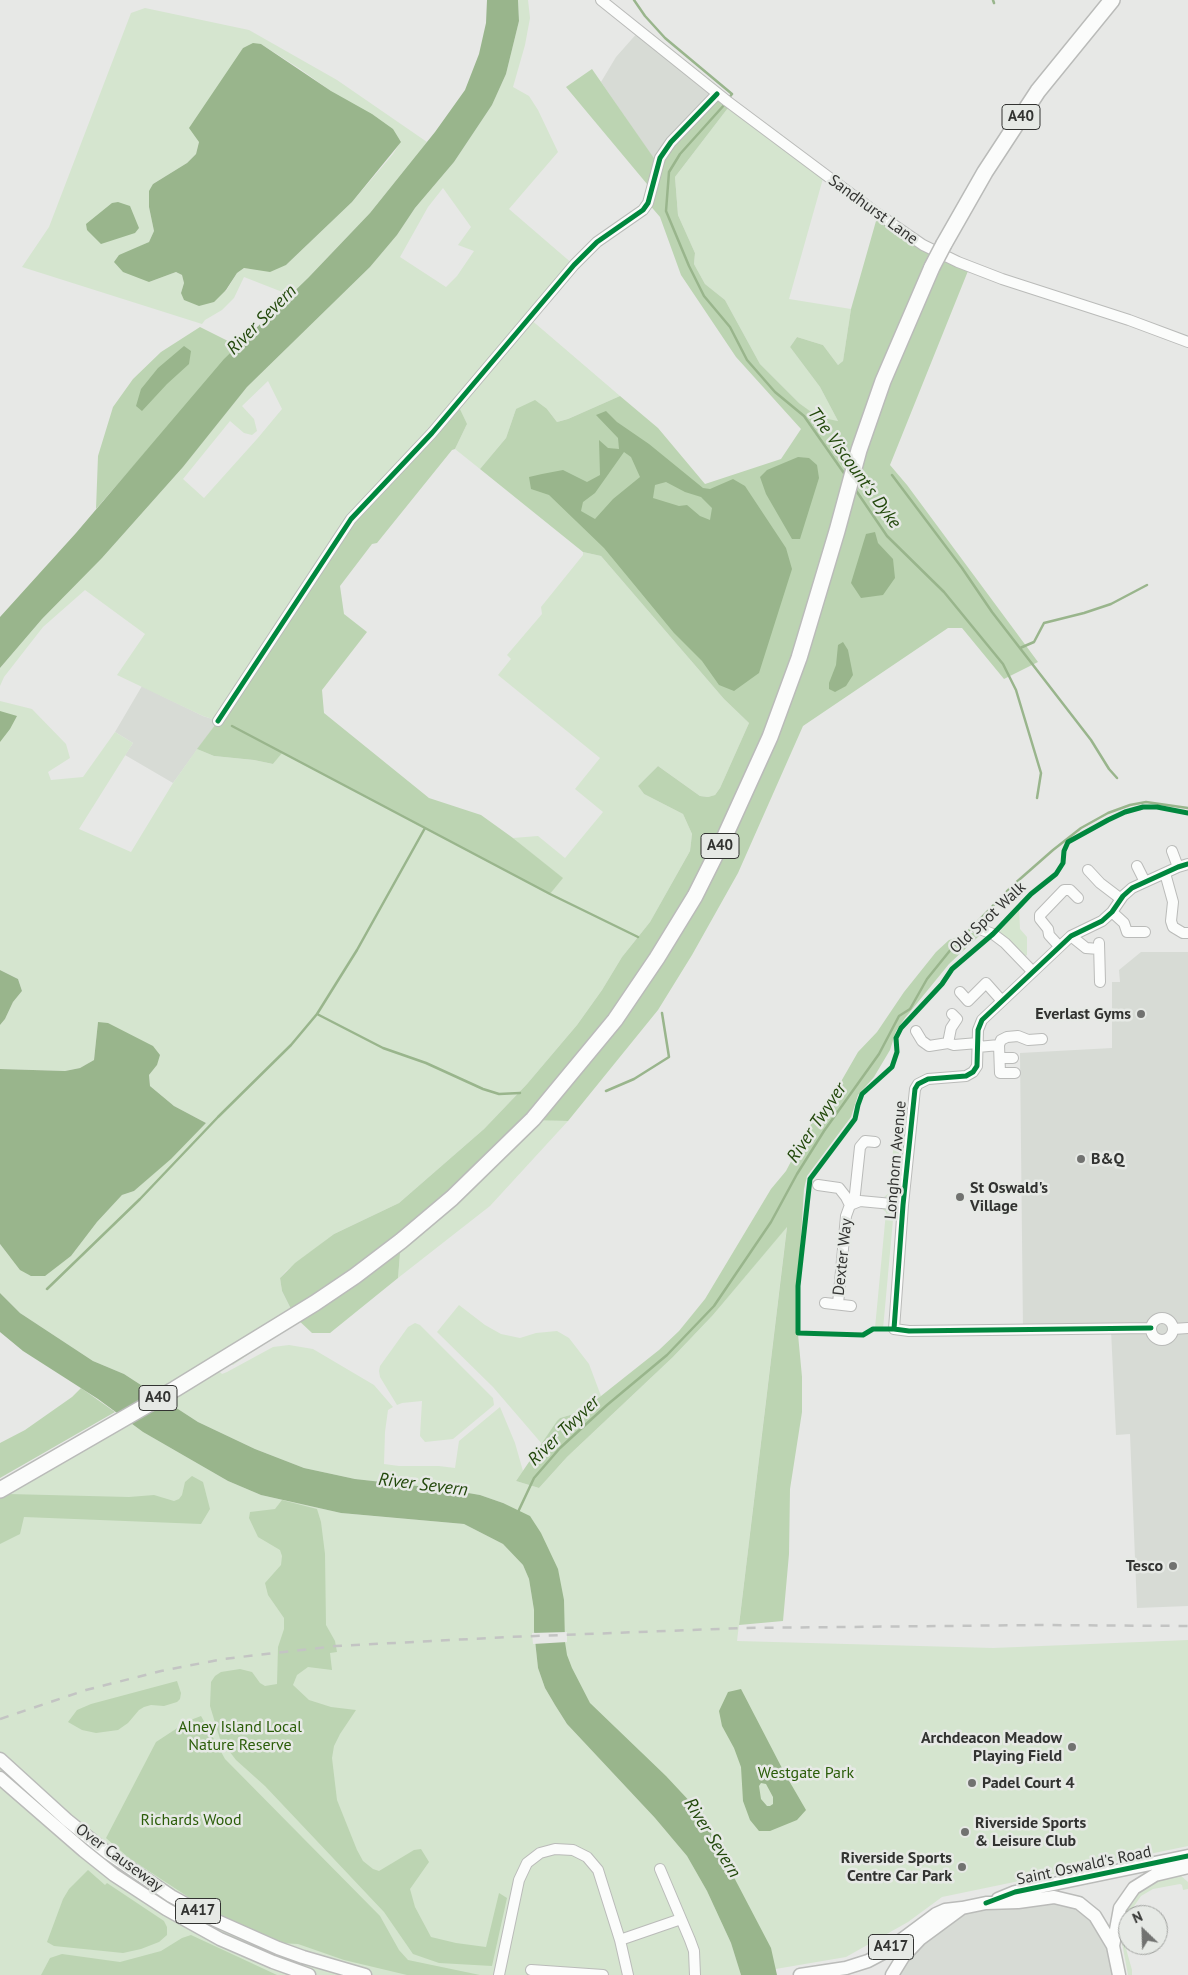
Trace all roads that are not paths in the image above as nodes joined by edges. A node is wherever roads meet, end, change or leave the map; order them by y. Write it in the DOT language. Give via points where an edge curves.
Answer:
graph roads {
  1 [pos="601,0"];
  2 [pos="1112,0"];
  3 [pos="717,94"];
  4 [pos="1188,342"];
  5 [pos="218,721"];
  6 [pos="1172,851"];
  7 [pos="1137,866"];
  8 [pos="1183,866"];
  9 [pos="1088,870"];
  10 [pos="1166,873"];
  11 [pos="1145,882"];
  12 [pos="1078,898"];
  13 [pos="1121,899"];
  14 [pos="1112,912"];
  15 [pos="978,928"];
  16 [pos="1145,932"];
  17 [pos="1188,933"];
  18 [pos="1071,936"];
  19 [pos="1060,946"];
  20 [pos="1033,972"];
  21 [pos="1100,982"];
  22 [pos="960,992"];
  23 [pos="1002,1001"];
  24 [pos="952,1014"];
  25 [pos="916,1031"];
  26 [pos="1042,1040"];
  27 [pos="948,1043"];
  28 [pos="978,1045"];
  29 [pos="999,1045"];
  30 [pos="1000,1058"];
  31 [pos="1014,1058"];
  32 [pos="1014,1073"];
  33 [pos="874,1142"];
  34 [pos="818,1185"];
  35 [pos="852,1204"];
  36 [pos="903,1205"];
  37 [pos="825,1303"];
  38 [pos="838,1304"];
  39 [pos="851,1306"];
  40 [pos="1151,1328"];
  41 [pos="1188,1328"];
  42 [pos="1173,1329"];
  43 [pos="0,1490"];
  44 [pos="0,1759"];
  45 [pos="0,1778"];
  46 [pos="1188,1856"];
  47 [pos="1188,1867"];
  48 [pos="660,1869"];
  49 [pos="986,1903"];
  50 [pos="962,1908"];
  51 [pos="193,1909"];
  52 [pos="681,1919"];
  53 [pos="186,1920"];
  54 [pos="620,1940"];
  55 [pos="1113,1946"];
  56 [pos="531,1970"];
  57 [pos="309,1975"];
  58 [pos="365,1975"];
  59 [pos="499,1975"];
  60 [pos="603,1975"];
  61 [pos="628,1975"];
  62 [pos="695,1975"];
  63 [pos="800,1975"];
  64 [pos="892,1975"];
  65 [pos="1119,1975"];
  1 -- 3 [label="street, Sandhurst Lane"];
  2 -- 43 [label="highway, A40, bridge" via="1038,91 985,172 932,267 887,372 859,450 799,658 770,737 695,896 615,1020 533,1119 452,1198 393,1247 315,1303"];
  3 -- 4 [label="street, Sandhurst Lane" via="923,245 1002,279"];
  3 -- 5 [label="street" via="660,158 648,203 643,210 597,242 574,265 432,433 351,520"];
  6 -- 8 [label="street"];
  7 -- 11 [label="street"];
  8 -- 10 [label="street, Longhorn Avenue"];
  9 -- 13 [label="street"];
  10 -- 11 [label="street, Longhorn Avenue"];
  10 -- 17 [label="street" via="1173,902 1171,921 1173,926"];
  11 -- 13 [label="street, Longhorn Avenue" via="1132,888"];
  12 -- 19 [label="street" via="1070,890 1064,890 1040,915 1050,936"];
  13 -- 14 [label="street, Longhorn Avenue"];
  14 -- 16 [label="street" via="1124,923 1127,932"];
  14 -- 18 [label="street, Longhorn Avenue" via="1102,921"];
  15 -- 20 [label="street" via="1006,943"];
  18 -- 19 [label="street, Longhorn Avenue"];
  18 -- 21 [label="street" via="1086,948 1099,946"];
  19 -- 20 [label="street, Longhorn Avenue"];
  20 -- 23 [label="street, Longhorn Avenue"];
  22 -- 23 [label="street" via="968,1001 986,983"];
  23 -- 28 [label="street, Longhorn Avenue" via="979,1026"];
  24 -- 27 [label="street" via="957,1019"];
  25 -- 27 [label="street" via="929,1046"];
  26 -- 29 [label="street" via="1007,1036"];
  27 -- 28 [label="street"];
  28 -- 29 [label="street"];
  28 -- 36 [label="street, Longhorn Avenue" via="977,1066 973,1072 966,1076 928,1079 915,1089"];
  29 -- 30 [label="street"];
  30 -- 31 [label="street"];
  30 -- 32 [label="street" via="1000,1073"];
  33 -- 35 [label="street" via="865,1141 860,1147"];
  34 -- 35 [label="street" via="839,1188"];
  35 -- 36 [label="street, Dexter Way" via="860,1201"];
  35 -- 38 [label="street, Dexter Way" via="846,1216"];
  36 -- 40 [label="street, Longhorn Avenue" via="894,1329"];
  37 -- 38 [label="street, Dexter Way"];
  38 -- 39 [label="street, Dexter Way"];
  40 -- 42 [label="street" via="1154,1321 1161,1318 1168,1320"];
  40 -- 42 [label="street" via="1153,1336 1160,1340 1170,1337"];
  41 -- 42 [label="street"];
  44 -- 51 [label="main road, Over Causeway / A417" via="123,1865"];
  45 -- 53 [label="main road, Over Causeway / A417" via="114,1875"];
  46 -- 49 [label="main road, Saint Oswald's Road / A417" via="1015,1892"];
  47 -- 55 [label="main road, Saint Oswald's Road / A417" via="1155,1875 1134,1888 1120,1908"];
  48 -- 52 [label="street"];
  49 -- 50 [label="main road, A417"];
  49 -- 55 [label="main road, A417" via="1054,1897 1071,1900 1095,1916"];
  50 -- 63 [label="main road, A417" via="936,1914 868,1961"];
  50 -- 64 [label="main road, A417" via="920,1939"];
  51 -- 53 [label="main road"];
  51 -- 58 [label="main road, Over Causeway / A417" via="278,1948"];
  52 -- 54 [label="street"];
  52 -- 62 [label="street" via="694,1951"];
  53 -- 57 [label="main road, Over Causeway / A417" via="220,1939"];
  54 -- 59 [label="street" via="598,1870 588,1857 573,1850 555,1849 540,1853 527,1863 518,1880"];
  54 -- 61 [label="street"];
  55 -- 65 [label="main road, A417"];
  56 -- 60 [label="street"];
}
